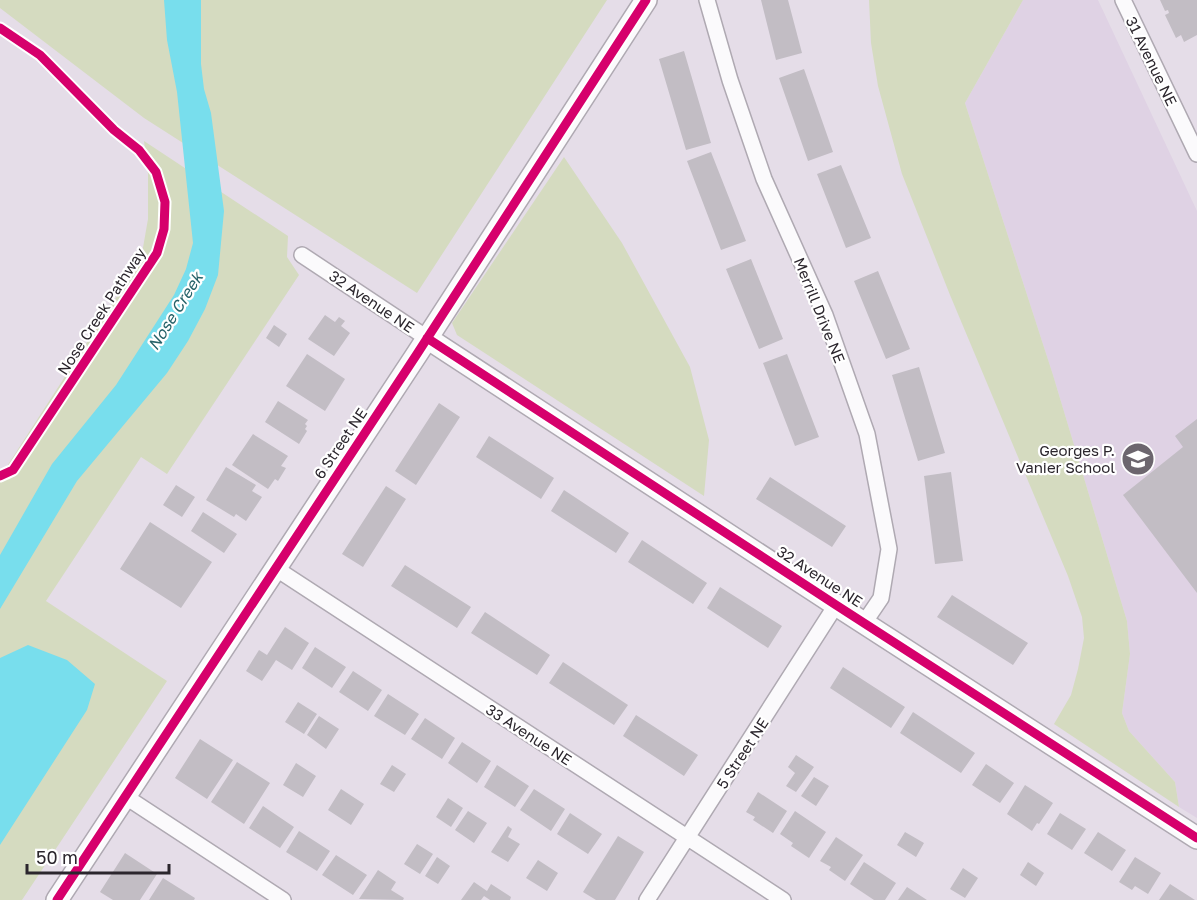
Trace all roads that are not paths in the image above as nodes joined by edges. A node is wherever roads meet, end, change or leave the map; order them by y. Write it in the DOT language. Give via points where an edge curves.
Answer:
graph roads {
  1 [pos="646,0"];
  2 [pos="707,0"];
  3 [pos="1123,0"];
  4 [pos="1197,154"];
  5 [pos="302,255"];
  6 [pos="427,338"];
  7 [pos="275,568"];
  8 [pos="836,605"];
  9 [pos="864,623"];
  10 [pos="126,797"];
  11 [pos="687,837"];
  12 [pos="1197,838"];
  13 [pos="57,900"];
  14 [pos="283,900"];
  15 [pos="647,900"];
  16 [pos="783,900"];
  1 -- 6 [label="street, 6 Street NE"];
  2 -- 9 [label="street, Merrill Drive NE" via="765,179 825,315 867,434 889,549 881,598"];
  3 -- 4 [label="street, 31 Avenue NE"];
  5 -- 6 [label="street, 32 Avenue NE"];
  6 -- 7 [label="street, 6 Street NE"];
  6 -- 8 [label="street, 32 Avenue NE"];
  7 -- 10 [label="street, 6 Street NE"];
  7 -- 11 [label="street, 33 Avenue NE"];
  8 -- 9 [label="street, 32 Avenue NE"];
  8 -- 11 [label="street, 5 Street NE"];
  9 -- 12 [label="street, 32 Avenue NE"];
  10 -- 13 [label="street, 6 Street NE"];
  10 -- 14 [label="street"];
  11 -- 15 [label="street, 5 Street NE"];
  11 -- 16 [label="street, 33 Avenue NE"];
}
